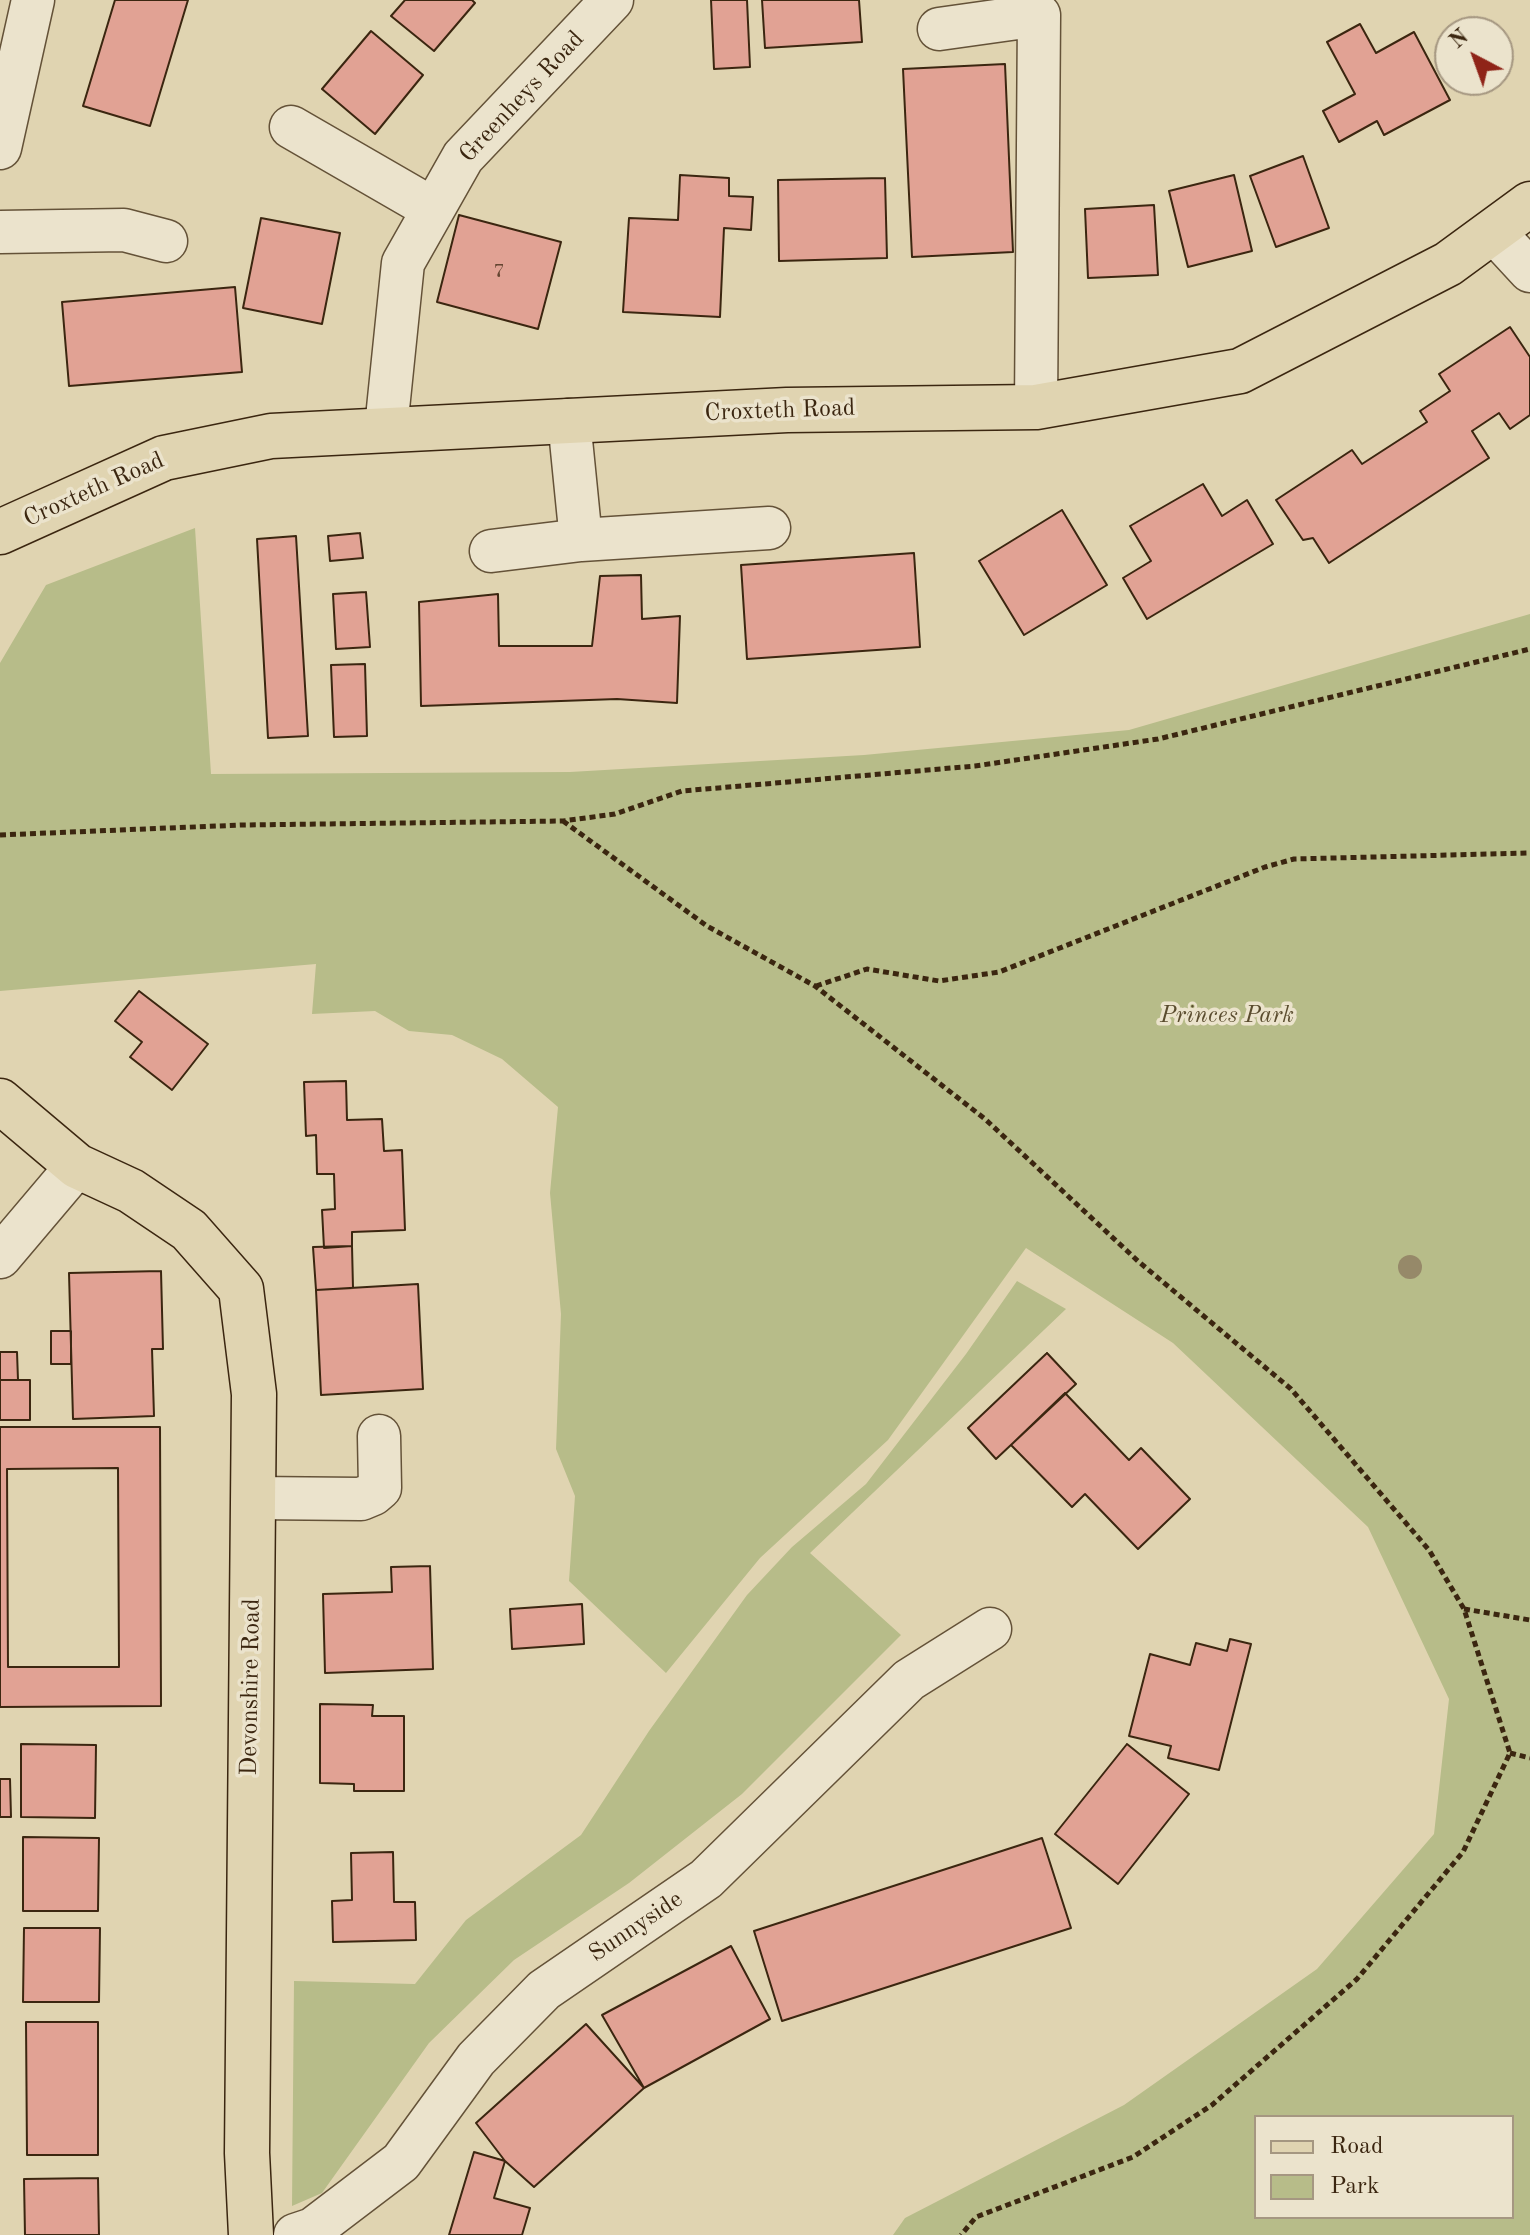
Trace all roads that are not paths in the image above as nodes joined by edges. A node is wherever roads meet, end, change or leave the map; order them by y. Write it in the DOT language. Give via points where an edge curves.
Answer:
graph roads {
  1 [pos="33,0"];
  2 [pos="612,0"];
  3 [pos="939,29"];
  4 [pos="291,127"];
  5 [pos="0,148"];
  6 [pos="1530,204"];
  7 [pos="433,209"];
  8 [pos="1493,231"];
  9 [pos="0,232"];
  10 [pos="166,241"];
  11 [pos="1530,271"];
  12 [pos="1036,407"];
  13 [pos="569,420"];
  14 [pos="386,428"];
  15 [pos="769,528"];
  16 [pos="0,532"];
  17 [pos="581,540"];
  18 [pos="491,551"];
  19 [pos="0,1101"];
  20 [pos="77,1166"];
  21 [pos="0,1257"];
  22 [pos="379,1436"];
  23 [pos="253,1498"];
  24 [pos="990,1629"];
  25 [pos="251,2235"];
  26 [pos="295,2235"];
  1 -- 5 [label="street"];
  2 -- 7 [label="street, Greenheys Road" via="463,157"];
  3 -- 12 [label="street" via="1039,15"];
  4 -- 7 [label="street"];
  6 -- 8 [label="main road, Croxteth Road"];
  7 -- 14 [label="street, Greenheys Road" via="403,263"];
  8 -- 11 [label="street"];
  8 -- 12 [label="main road, Croxteth Road" via="1448,264 1240,371"];
  9 -- 10 [label="street" via="124,230"];
  12 -- 13 [label="main road, Croxteth Road"];
  13 -- 14 [label="main road, Croxteth Road"];
  13 -- 17 [label="street"];
  14 -- 16 [label="main road, Croxteth Road" via="271,436 164,458"];
  15 -- 17 [label="street"];
  17 -- 18 [label="street"];
  19 -- 20 [label="main road, Devonshire Road"];
  20 -- 21 [label="street"];
  20 -- 23 [label="main road, Devonshire Road" via="131,1191 189,1230 241,1289 254,1394"];
  22 -- 23 [label="street" via="380,1488 373,1494 361,1499"];
  23 -- 25 [label="main road, Devonshire Road" via="247,2137"];
  24 -- 26 [label="street, Sunnyside" via="909,1680 706,1879 544,1990 476,2059 401,2162 313,2229"];
}
